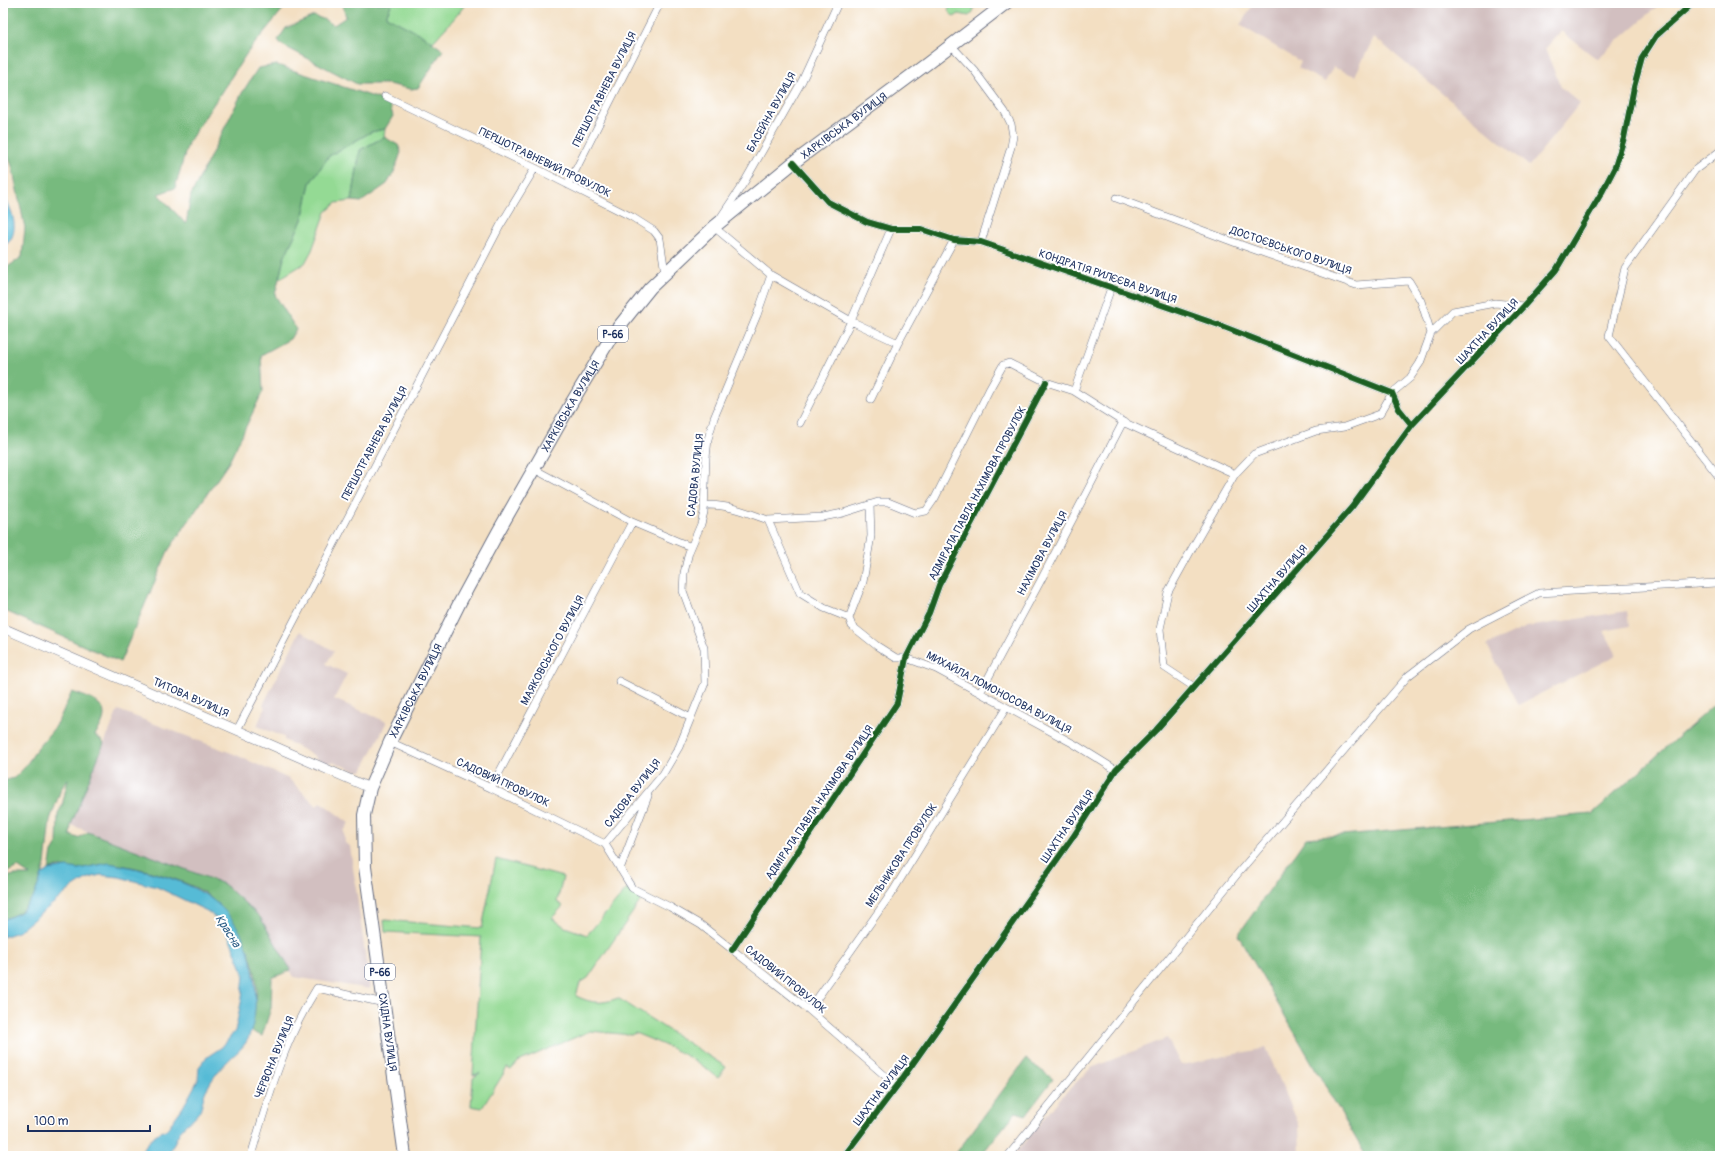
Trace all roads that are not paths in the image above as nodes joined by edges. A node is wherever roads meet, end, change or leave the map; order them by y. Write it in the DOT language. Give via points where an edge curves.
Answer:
graph roads {
  1 [pos="660,3"];
  2 [pos="838,3"];
  3 [pos="1006,3"];
  4 [pos="1693,3"];
  5 [pos="951,45"];
  6 [pos="386,96"];
  7 [pos="1720,151"];
  8 [pos="793,163"];
  9 [pos="535,168"];
  10 [pos="568,185"];
  11 [pos="1116,198"];
  12 [pos="714,227"];
  13 [pos="891,229"];
  14 [pos="954,240"];
  15 [pos="981,242"];
  16 [pos="665,273"];
  17 [pos="771,275"];
  18 [pos="1111,288"];
  19 [pos="1524,306"];
  20 [pos="851,321"];
  21 [pos="1431,333"];
  22 [pos="898,342"];
  23 [pos="1046,382"];
  24 [pos="1074,391"];
  25 [pos="1392,392"];
  26 [pos="871,399"];
  27 [pos="1123,422"];
  28 [pos="800,423"];
  29 [pos="1412,425"];
  30 [pos="534,469"];
  31 [pos="1235,474"];
  32 [pos="1720,478"];
  33 [pos="704,505"];
  34 [pos="870,505"];
  35 [pos="768,520"];
  36 [pos="632,522"];
  37 [pos="691,547"];
  38 [pos="1720,580"];
  39 [pos="849,618"];
  40 [pos="3,628"];
  41 [pos="906,658"];
  42 [pos="619,681"];
  43 [pos="1194,687"];
  44 [pos="980,693"];
  45 [pos="1006,708"];
  46 [pos="692,718"];
  47 [pos="237,730"];
  48 [pos="390,742"];
  49 [pos="1116,770"];
  50 [pos="370,788"];
  51 [pos="491,788"];
  52 [pos="650,790"];
  53 [pos="605,844"];
  54 [pos="620,869"];
  55 [pos="732,950"];
  56 [pos="384,1003"];
  57 [pos="809,1010"];
  58 [pos="897,1086"];
  59 [pos="251,1156"];
  60 [pos="405,1156"];
  61 [pos="844,1156"];
  62 [pos="1008,1156"];
  1 -- 10 [label="street, ПЕРШОТРАВНЕВА ВУЛИЦЯ"];
  2 -- 12 [label="street, БАСЕЙНА ВУЛИЦЯ" via="802,81 745,181"];
  3 -- 5 [label="main road, ХАРКІВСЬКА ВУЛИЦЯ / Р-66"];
  4 -- 19 [label="street, ШАХТНА ВУЛИЦЯ" via="1656,36 1642,58 1615,167 1556,270"];
  5 -- 8 [label="main road, ХАРКІВСЬКА ВУЛИЦЯ / Р-66"];
  5 -- 15 [label="street" via="974,70 1005,112 1013,136"];
  6 -- 9 [label="street, ПЕРШОТРАВНЕВИЙ ПРОВУЛОК"];
  7 -- 32 [label="street" via="1695,170 1625,268 1609,336"];
  8 -- 12 [label="main road, ХАРКІВСЬКА ВУЛИЦЯ / Р-66"];
  8 -- 13 [label="street, КОНДРАТІЯ РИЛЄЄВА ВУЛИЦЯ" via="828,202 867,222"];
  9 -- 10 [label="street, ПЕРШОТРАВНЕВИЙ ПРОВУЛОК"];
  9 -- 47 [label="street, ПЕРШОТРАВНЕВА ВУЛИЦЯ" via="500,226"];
  10 -- 16 [label="street, ПЕРШОТРАВНЕВИЙ ПРОВУЛОК" via="654,231 660,239"];
  11 -- 21 [label="street, ДОСТОЄВСЬКОГО ВУЛИЦЯ" via="1356,285 1408,281 1421,302"];
  12 -- 16 [label="main road, ХАРКІВСЬКА ВУЛИЦЯ / Р-66"];
  12 -- 17 [label="street"];
  13 -- 14 [label="street, КОНДРАТІЯ РИЛЄЄВА ВУЛИЦЯ" via="921,229"];
  13 -- 20 [label="street"];
  14 -- 15 [label="street, КОНДРАТІЯ РИЛЄЄВА ВУЛИЦЯ"];
  14 -- 22 [label="street"];
  15 -- 18 [label="street, КОНДРАТІЯ РИЛЄЄВА ВУЛИЦЯ"];
  16 -- 30 [label="main road, ХАРКІВСЬКА ВУЛИЦЯ / Р-66" via="636,304 614,334"];
  17 -- 20 [label="street"];
  17 -- 33 [label="street, САДОВА ВУЛИЦЯ" via="714,418 708,439"];
  18 -- 24 [label="street"];
  18 -- 25 [label="street, КОНДРАТІЯ РИЛЄЄВА ВУЛИЦЯ" via="1219,325"];
  19 -- 21 [label="street" via="1495,303 1453,310"];
  19 -- 29 [label="street, ШАХТНА ВУЛИЦЯ"];
  20 -- 22 [label="street"];
  20 -- 28 [label="street"];
  21 -- 25 [label="street" via="1420,363 1410,378"];
  22 -- 26 [label="street"];
  23 -- 24 [label="street"];
  23 -- 34 [label="street" via="1017,366 1009,363 1003,365 926,511 915,513 888,502"];
  23 -- 41 [label="street, АДМІРАЛА ПАВЛА НАХІМОВА ПРОВУЛОК" via="939,585 929,613"];
  24 -- 27 [label="street"];
  25 -- 29 [label="street" via="1399,409"];
  25 -- 31 [label="street" via="1380,414 1344,427 1316,431 1254,454"];
  27 -- 31 [label="street"];
  27 -- 44 [label="street, НАХІМОВА ВУЛИЦЯ"];
  29 -- 43 [label="street, ШАХТНА ВУЛИЦЯ" via="1352,507"];
  30 -- 36 [label="street"];
  30 -- 48 [label="main road, ХАРКІВСЬКА ВУЛИЦЯ / Р-66" via="460,604"];
  31 -- 43 [label="street" via="1168,592 1160,629 1164,667"];
  33 -- 35 [label="street" via="718,504"];
  33 -- 37 [label="street, САДОВА ВУЛИЦЯ" via="701,524"];
  34 -- 35 [label="street" via="843,514 823,517"];
  34 -- 39 [label="street" via="871,536 863,582"];
  35 -- 39 [label="street" via="800,593 824,608"];
  36 -- 37 [label="street"];
  36 -- 51 [label="street, МАЯКОВСЬКОГО ВУЛИЦЯ"];
  37 -- 46 [label="street, САДОВА ВУЛИЦЯ" via="684,573 683,592 704,648 706,683"];
  38 -- 62 [label="street" via="1716,583 1539,593 1469,629 1408,676 1239,872"];
  39 -- 41 [label="street, МИХАЙЛА ЛОМОНОСОВА ВУЛИЦЯ" via="852,626 877,646 896,658"];
  40 -- 47 [label="street, ТИТОВА ВУЛИЦЯ"];
  41 -- 44 [label="street, МИХАЙЛА ЛОМОНОСОВА ВУЛИЦЯ" via="936,669"];
  41 -- 55 [label="street, АДМІРАЛА ПАВЛА НАХІМОВА ВУЛИЦЯ" via="897,703"];
  42 -- 46 [label="street"];
  43 -- 49 [label="street, ШАХТНА ВУЛИЦЯ"];
  44 -- 45 [label="street, МИХАЙЛА ЛОМОНОСОВА ВУЛИЦЯ"];
  45 -- 49 [label="street, МИХАЙЛА ЛОМОНОСОВА ВУЛИЦЯ" via="1074,744"];
  45 -- 57 [label="street, МЕЛЬНИКОВА ПРОВУЛОК" via="893,891"];
  46 -- 52 [label="street, САДОВА ВУЛИЦЯ" via="679,747"];
  47 -- 50 [label="street, ТИТОВА ВУЛИЦЯ"];
  48 -- 50 [label="main road, ХАРКІВСЬКА ВУЛИЦЯ / Р-66"];
  48 -- 51 [label="street, САДОВИЙ ПРОВУЛОК"];
  49 -- 58 [label="street, ШАХТНА ВУЛИЦЯ" via="1073,837"];
  50 -- 56 [label="main road, СХІДНА ВУЛИЦЯ / Р-66" via="364,815 365,867"];
  51 -- 53 [label="street, САДОВИЙ ПРОВУЛОК"];
  52 -- 53 [label="street, САДОВА ВУЛИЦЯ"];
  52 -- 54 [label="street"];
  53 -- 54 [label="street, САДОВИЙ ПРОВУЛОК"];
  54 -- 55 [label="street, САДОВИЙ ПРОВУЛОК" via="632,888 701,925"];
  55 -- 57 [label="street, САДОВИЙ ПРОВУЛОК"];
  56 -- 59 [label="street, ЧЕРВОНА ВУЛИЦЯ" via="317,988 291,1037 273,1082"];
  56 -- 60 [label="main road, СХІДНА ВУЛИЦЯ / Р-66"];
  57 -- 58 [label="street, САДОВИЙ ПРОВУЛОК"];
  58 -- 61 [label="street, ШАХТНА ВУЛИЦЯ"];
}
